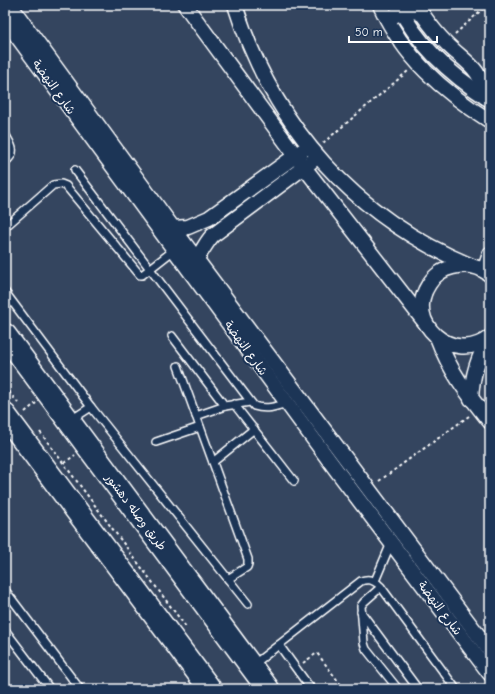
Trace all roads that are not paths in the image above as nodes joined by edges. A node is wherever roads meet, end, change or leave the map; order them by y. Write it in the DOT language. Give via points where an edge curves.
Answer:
graph roads {
  1 [pos="10,5"];
  2 [pos="185,5"];
  3 [pos="235,5"];
  4 [pos="380,5"];
  5 [pos="400,9"];
  6 [pos="387,19"];
  7 [pos="5,20"];
  8 [pos="488,99"];
  9 [pos="490,121"];
  10 [pos="5,134"];
  11 [pos="313,151"];
  12 [pos="296,156"];
  13 [pos="5,162"];
  14 [pos="304,167"];
  15 [pos="75,170"];
  16 [pos="5,228"];
  17 [pos="173,228"];
  18 [pos="174,250"];
  19 [pos="490,254"];
  20 [pos="192,263"];
  21 [pos="150,269"];
  22 [pos="485,272"];
  23 [pos="5,292"];
  24 [pos="427,325"];
  25 [pos="5,335"];
  26 [pos="172,336"];
  27 [pos="437,338"];
  28 [pos="490,338"];
  29 [pos="178,366"];
  30 [pos="250,402"];
  31 [pos="287,403"];
  32 [pos="234,404"];
  33 [pos="475,404"];
  34 [pos="225,406"];
  35 [pos="91,407"];
  36 [pos="15,414"];
  37 [pos="196,416"];
  38 [pos="69,421"];
  39 [pos="490,422"];
  40 [pos="200,427"];
  41 [pos="254,429"];
  42 [pos="156,442"];
  43 [pos="213,462"];
  44 [pos="343,467"];
  45 [pos="294,481"];
  46 [pos="391,542"];
  47 [pos="228,579"];
  48 [pos="375,581"];
  49 [pos="381,587"];
  50 [pos="5,590"];
  51 [pos="248,604"];
  52 [pos="361,612"];
  53 [pos="5,630"];
  54 [pos="279,646"];
  55 [pos="490,651"];
  56 [pos="251,667"];
  57 [pos="490,674"];
  58 [pos="50,689"];
  59 [pos="80,689"];
  60 [pos="210,689"];
  61 [pos="268,689"];
  62 [pos="311,689"];
  63 [pos="398,689"];
  64 [pos="418,689"];
  65 [pos="456,689"];
  1 -- 17 [label="street, شارع النهضة"];
  2 -- 12 [label="street"];
  3 -- 11 [label="street" via="262,71 280,103"];
  4 -- 6 [label="street"];
  5 -- 6 [label="street"];
  5 -- 8 [label="street" via="417,36 438,61"];
  5 -- 8 [label="street" via="423,15 445,42 477,71"];
  6 -- 9 [label="street" via="399,40 434,80 451,95"];
  7 -- 18 [label="street, شارع النهضة"];
  10 -- 13 [label="lane" via="12,153"];
  11 -- 12 [label="street"];
  11 -- 14 [label="street"];
  11 -- 22 [label="street" via="357,197 396,227 432,248"];
  12 -- 14 [label="street"];
  12 -- 17 [label="street" via="209,218 188,227"];
  14 -- 20 [label="street" via="212,236"];
  14 -- 24 [label="street"];
  15 -- 21 [label="lane"];
  16 -- 21 [label="lane" via="53,185 61,184 66,186 137,273 142,275"];
  17 -- 20 [label="street, شارع النهضة"];
  18 -- 20 [label="street, شارع النهضة"];
  18 -- 21 [label="lane"];
  19 -- 22 [label="street"];
  20 -- 31 [label="street, شارع النهضة"];
  20 -- 44 [label="street, شارع النهضة"];
  21 -- 30 [label="lane"];
  22 -- 24 [label="street" via="457,266 442,271 431,281 422,303"];
  23 -- 35 [label="lane"];
  24 -- 27 [label="street"];
  25 -- 38 [label="main road, طريق وصله دهشور"];
  26 -- 34 [label="lane"];
  27 -- 28 [label="street" via="450,345 465,347"];
  27 -- 33 [label="street" via="448,364"];
  28 -- 33 [label="street" via="475,370"];
  29 -- 37 [label="lane"];
  30 -- 31 [label="lane" via="264,409"];
  30 -- 32 [label="lane"];
  31 -- 44 [label="street, شارع النهضة"];
  32 -- 34 [label="lane"];
  32 -- 41 [label="lane"];
  33 -- 39 [label="street"];
  34 -- 37 [label="lane"];
  35 -- 38 [label="lane"];
  35 -- 47 [label="lane"];
  36 -- 60 [label="main road"];
  37 -- 40 [label="lane"];
  38 -- 56 [label="main road, طريق وصله دهشور"];
  40 -- 42 [label="lane"];
  40 -- 43 [label="lane"];
  41 -- 43 [label="lane"];
  41 -- 45 [label="lane"];
  43 -- 47 [label="lane" via="248,558 246,567"];
  44 -- 46 [label="street, شارع النهضة"];
  44 -- 55 [label="street, شارع النهضة" via="368,489"];
  46 -- 48 [label="lane"];
  46 -- 57 [label="street, شارع النهضة"];
  47 -- 51 [label="lane"];
  48 -- 49 [label="lane"];
  48 -- 54 [label="lane" via="361,581"];
  49 -- 52 [label="lane" via="364,602"];
  49 -- 65 [label="lane"];
  50 -- 59 [label="lane"];
  52 -- 63 [label="lane" via="366,649"];
  52 -- 64 [label="lane"];
  53 -- 58 [label="lane"];
  54 -- 56 [label="lane"];
  54 -- 62 [label="lane"];
  56 -- 61 [label="main road, طريق وصله دهشور"];
}
